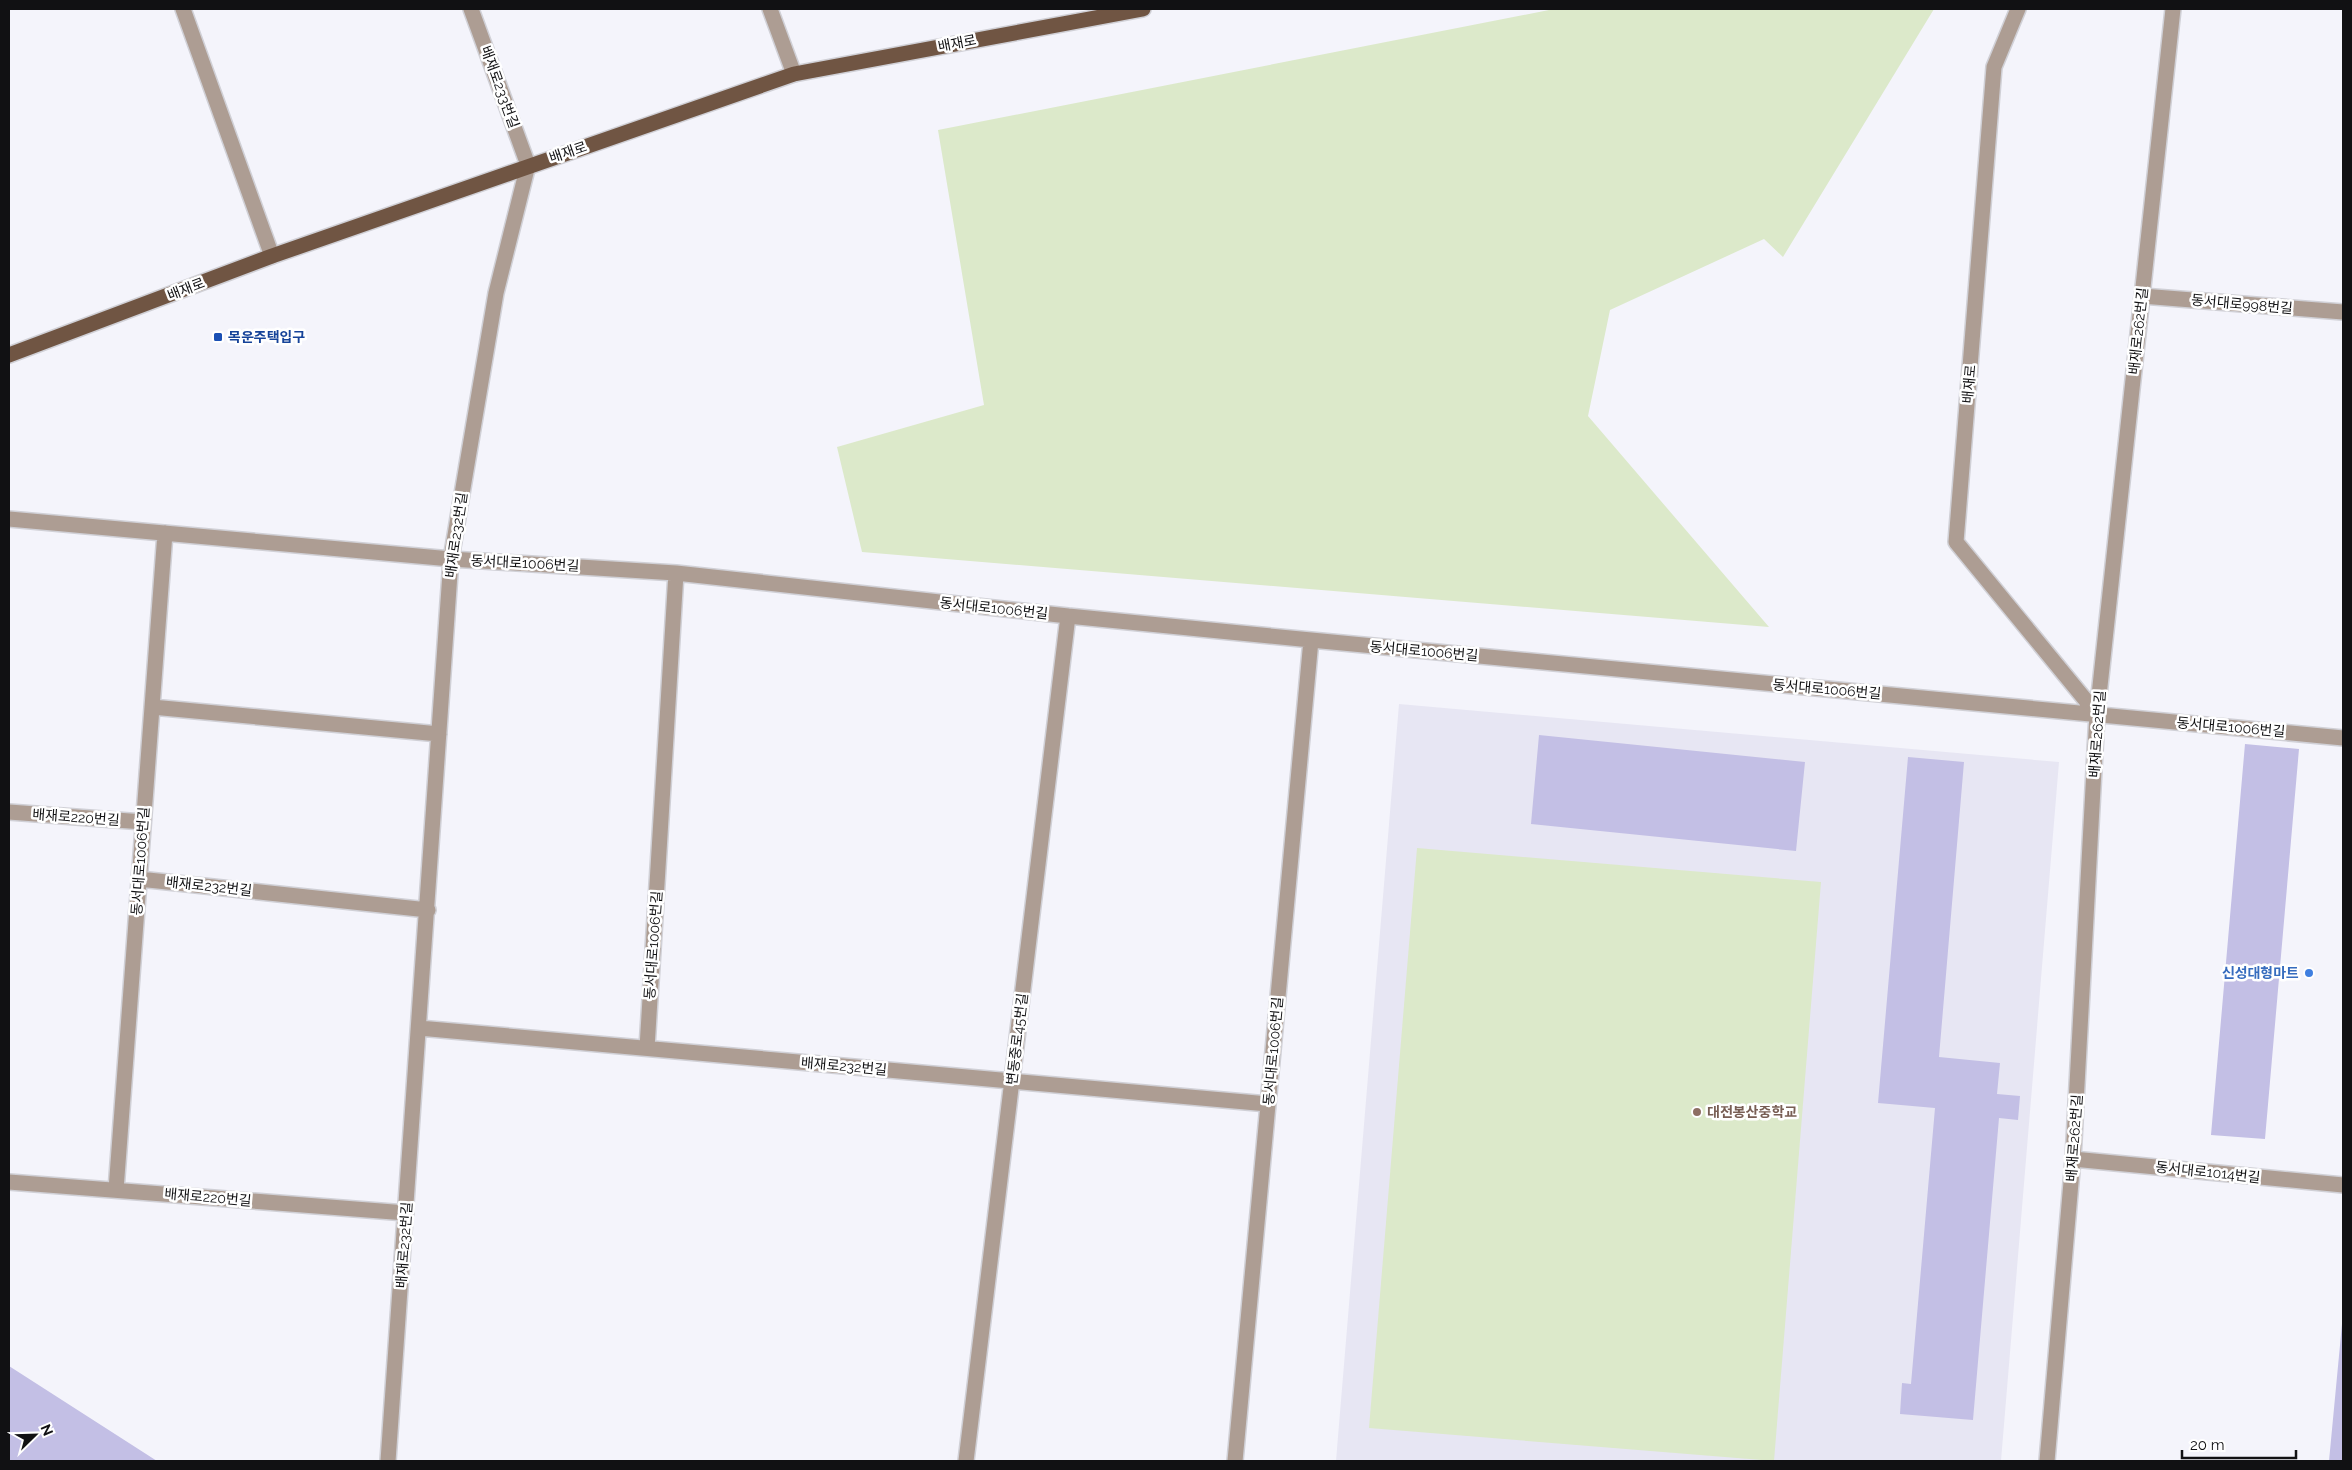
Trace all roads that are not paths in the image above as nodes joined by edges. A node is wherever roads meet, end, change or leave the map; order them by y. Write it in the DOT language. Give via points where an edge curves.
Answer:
graph roads {
  1 [pos="183,9"];
  2 [pos="471,9"];
  3 [pos="770,9"];
  4 [pos="1143,9"];
  5 [pos="2018,9"];
  6 [pos="2173,9"];
  7 [pos="794,74"];
  8 [pos="528,165"];
  9 [pos="272,256"];
  10 [pos="2142,296"];
  11 [pos="2343,312"];
  12 [pos="9,355"];
  13 [pos="9,519"];
  14 [pos="164,533"];
  15 [pos="450,559"];
  16 [pos="676,573"];
  17 [pos="1068,616"];
  18 [pos="1311,640"];
  19 [pos="152,707"];
  20 [pos="2097,714"];
  21 [pos="439,734"];
  22 [pos="2343,738"];
  23 [pos="9,812"];
  24 [pos="143,822"];
  25 [pos="139,879"];
  26 [pos="428,910"];
  27 [pos="419,1028"];
  28 [pos="647,1048"];
  29 [pos="1012,1081"];
  30 [pos="1268,1104"];
  31 [pos="2073,1159"];
  32 [pos="9,1182"];
  33 [pos="2343,1185"];
  34 [pos="116,1190"];
  35 [pos="406,1213"];
  36 [pos="388,1461"];
  37 [pos="966,1461"];
  38 [pos="1234,1461"];
  39 [pos="2047,1461"];
  1 -- 9 [label="street"];
  2 -- 8 [label="street, 배재로233번길"];
  3 -- 7 [label="street"];
  4 -- 7 [label="main road, 배재로"];
  5 -- 20 [label="street, 배재로" via="1994,67 1956,542"];
  6 -- 10 [label="street, 배재로262번길"];
  7 -- 8 [label="main road, 배재로"];
  8 -- 9 [label="main road, 배재로"];
  8 -- 15 [label="street, 배재로232번길" via="496,293"];
  9 -- 12 [label="main road, 배재로"];
  10 -- 11 [label="street, 동서대로998번길"];
  10 -- 20 [label="street, 배재로262번길"];
  13 -- 14 [label="street, 동서대로1006번길"];
  14 -- 15 [label="street, 동서대로1006번길"];
  14 -- 19 [label="street, 동서대로1006번길"];
  15 -- 16 [label="street, 동서대로1006번길"];
  15 -- 21 [label="street, 배재로232번길"];
  16 -- 17 [label="street, 동서대로1006번길"];
  16 -- 28 [label="street, 동서대로1006번길"];
  17 -- 18 [label="street, 동서대로1006번길"];
  17 -- 29 [label="street, 변동중로45번길"];
  18 -- 20 [label="street, 동서대로1006번길"];
  18 -- 30 [label="street, 동서대로1006번길"];
  19 -- 21 [label="street"];
  19 -- 24 [label="street, 동서대로1006번길"];
  20 -- 22 [label="street, 동서대로1006번길"];
  20 -- 31 [label="street, 배재로262번길"];
  21 -- 26 [label="street, 배재로232번길"];
  23 -- 24 [label="street, 배재로220번길"];
  24 -- 25 [label="street, 동서대로1006번길"];
  25 -- 26 [label="street, 배재로232번길"];
  25 -- 34 [label="street, 동서대로1006번길"];
  26 -- 27 [label="street, 배재로232번길"];
  27 -- 28 [label="street, 배재로232번길"];
  27 -- 35 [label="street, 배재로232번길"];
  28 -- 29 [label="street, 배재로232번길"];
  29 -- 30 [label="street, 배재로232번길"];
  29 -- 37 [label="street, 변동중로45번길"];
  30 -- 38 [label="street, 동서대로1006번길"];
  31 -- 33 [label="street, 동서대로1014번길"];
  31 -- 39 [label="street, 배재로262번길"];
  32 -- 34 [label="street, 배재로220번길"];
  34 -- 35 [label="street, 배재로220번길"];
  35 -- 36 [label="street, 배재로232번길"];
}
